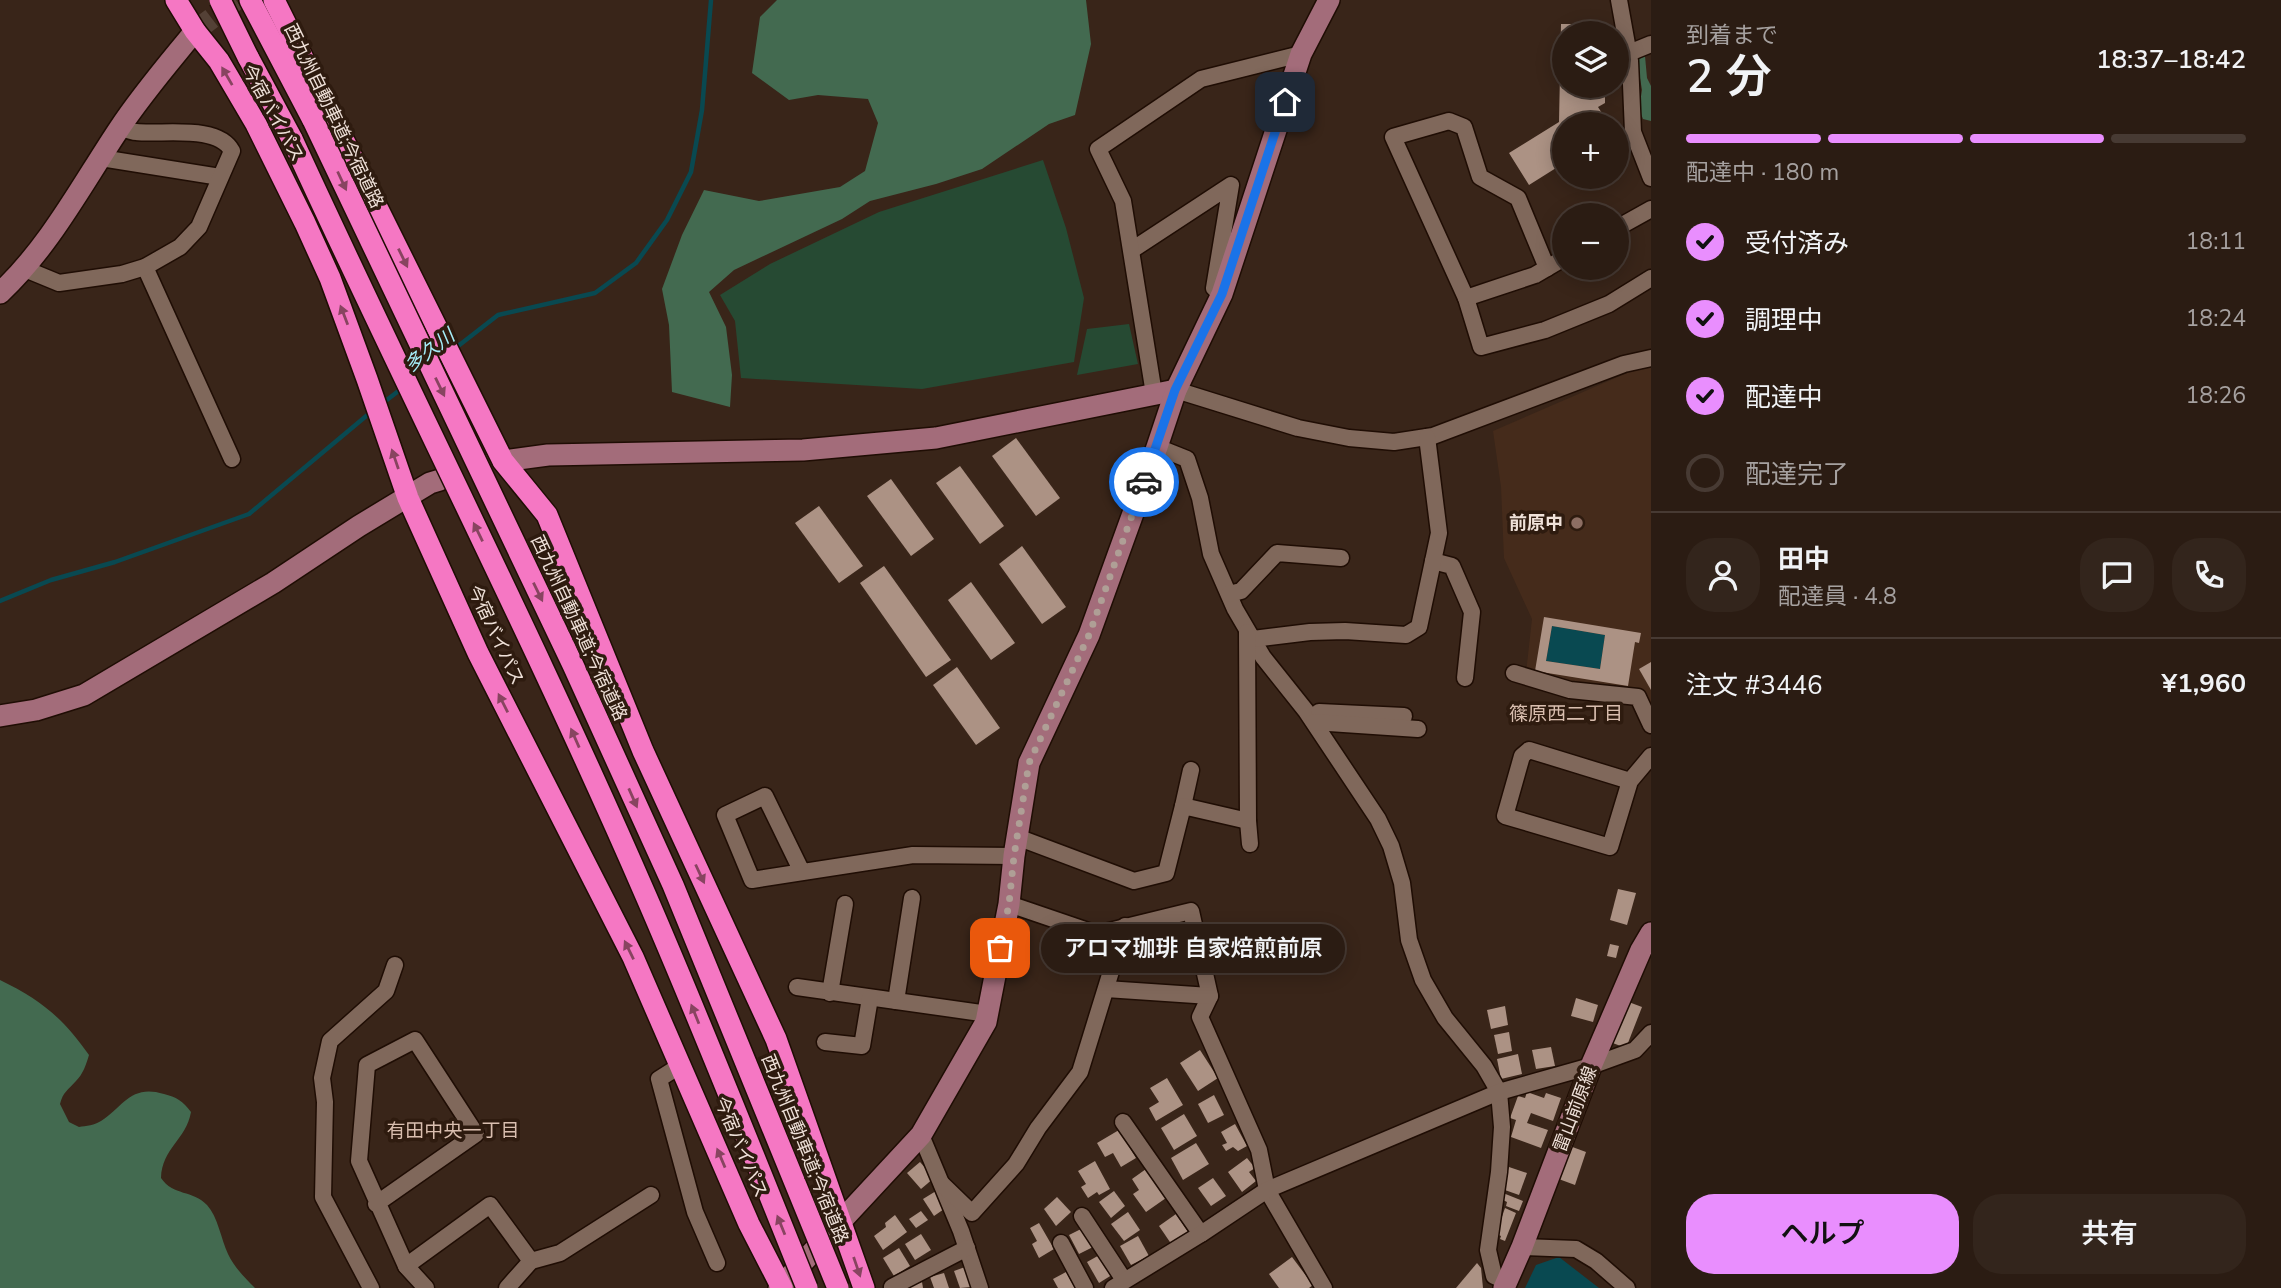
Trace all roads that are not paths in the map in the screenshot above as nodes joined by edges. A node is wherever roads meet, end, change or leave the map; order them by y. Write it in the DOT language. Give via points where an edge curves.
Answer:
graph roads {
  1 [pos="176,0"];
  2 [pos="220,0"];
  3 [pos="250,0"];
  4 [pos="274,0"];
  5 [pos="1329,0"];
  6 [pos="1619,0"];
  7 [pos="1623,21"];
  8 [pos="195,31"];
  9 [pos="1651,44"];
  10 [pos="1629,53"];
  11 [pos="1301,54"];
  12 [pos="120,127"];
  13 [pos="101,158"];
  14 [pos="220,177"];
  15 [pos="1651,178"];
  16 [pos="1651,209"];
  17 [pos="1629,221"];
  18 [pos="1132,250"];
  19 [pos="1552,265"];
  20 [pos="145,267"];
  21 [pos="1547,268"];
  22 [pos="25,269"];
  23 [pos="1651,278"];
  24 [pos="0,293"];
  25 [pos="1222,294"];
  26 [pos="1466,298"];
  27 [pos="1651,358"];
  28 [pos="1175,390"];
  29 [pos="1154,394"];
  30 [pos="1427,437"];
  31 [pos="1157,447"];
  32 [pos="232,459"];
  33 [pos="503,461"];
  34 [pos="440,480"];
  35 [pos="408,498"];
  36 [pos="1341,558"];
  37 [pos="1433,561"];
  38 [pos="1228,594"];
  39 [pos="1250,635"];
  40 [pos="1514,673"];
  41 [pos="1465,678"];
  42 [pos="0,716"];
  43 [pos="1310,716"];
  44 [pos="1404,716"];
  45 [pos="1651,725"];
  46 [pos="1418,729"];
  47 [pos="1651,756"];
  48 [pos="1191,769"];
  49 [pos="1630,781"];
  50 [pos="1183,806"];
  51 [pos="1248,821"];
  52 [pos="1250,844"];
  53 [pos="1015,847"];
  54 [pos="802,872"];
  55 [pos="912,898"];
  56 [pos="845,904"];
  57 [pos="1009,904"];
  58 [pos="1125,926"];
  59 [pos="1651,933"];
  60 [pos="395,965"];
  61 [pos="797,987"];
  62 [pos="1105,989"];
  63 [pos="830,992"];
  64 [pos="1210,996"];
  65 [pos="870,998"];
  66 [pos="896,1001"];
  67 [pos="988,1014"];
  68 [pos="1651,1033"];
  69 [pos="825,1042"];
  70 [pos="681,1065"];
  71 [pos="1591,1066"];
  72 [pos="1499,1092"];
  73 [pos="1123,1122"];
  74 [pos="921,1135"];
  75 [pos="942,1184"];
  76 [pos="1267,1190"];
  77 [pos="651,1195"];
  78 [pos="376,1204"];
  79 [pos="1082,1216"];
  80 [pos="842,1222"];
  81 [pos="1201,1234"];
  82 [pos="1062,1243"];
  83 [pos="1522,1247"];
  84 [pos="967,1248"];
  85 [pos="531,1261"];
  86 [pos="717,1263"];
  87 [pos="406,1266"];
  88 [pos="1119,1284"];
  89 [pos="1506,1285"];
  90 [pos="781,1287"];
  91 [pos="892,1287"];
  92 [pos="370,1288"];
  93 [pos="426,1288"];
  94 [pos="508,1288"];
  95 [pos="807,1288"];
  96 [pos="838,1288"];
  97 [pos="864,1288"];
  98 [pos="979,1288"];
  99 [pos="1085,1288"];
  100 [pos="1324,1288"];
  101 [pos="1627,1288"];
  1 -- 8 [label="highway, 今宿バイパス"];
  95 -- 2 [label="highway, one-way, bridge" via="641,885 547,677 292,139"];
  3 -- 96 [label="highway, 西九州自動車道;今宿道路, one-way, bridge" via="313,120 567,653 673,886"];
  4 -- 33 [label="highway, one-way"];
  5 -- 11 [label="street"];
  6 -- 7 [label="street"];
  8 -- 12 [label="street"];
  35 -- 8 [label="highway, 今宿バイパス, one-way" via="330,278 256,124 219,61"];
  9 -- 10 [label="street"];
  10 -- 15 [label="street" via="1633,132"];
  11 -- 18 [label="street" via="1201,79 1098,149 1123,201"];
  11 -- 25 [label="street"];
  12 -- 13 [label="street"];
  12 -- 14 [label="street" via="134,132 200,132 228,144 232,151"];
  13 -- 14 [label="street"];
  13 -- 22 [label="street"];
  14 -- 20 [label="street" via="198,227 180,247"];
  16 -- 17 [label="street"];
  18 -- 25 [label="street" via="1231,185 1214,288"];
  18 -- 29 [label="street"];
  19 -- 21 [label="street"];
  20 -- 22 [label="street" via="59,282"];
  20 -- 32 [label="street"];
  21 -- 26 [label="street"];
  21 -- 26 [label="street" via="1518,198 1480,177 1464,127 1449,121 1393,137"];
  22 -- 24 [label="street"];
  23 -- 26 [label="street" via="1609,304 1545,330 1481,346"];
  25 -- 28 [label="street"];
  27 -- 30 [label="street"];
  28 -- 29 [label="street"];
  28 -- 30 [label="street" via="1298,428 1349,438 1394,442"];
  28 -- 31 [label="street"];
  29 -- 33 [label="street" via="936,438 803,450 548,455"];
  30 -- 37 [label="street" via="1439,533"];
  31 -- 38 [label="street" via="1187,459 1212,554"];
  31 -- 53 [label="street" via="1089,635 1029,763"];
  33 -- 80 [label="highway, one-way" via="547,515 643,751 776,1039"];
  34 -- 35 [label="street"];
  35 -- 42 [label="street" via="84,695 47,708"];
  70 -- 35 [label="highway, 今宿バイパス, one-way" via="633,957 478,653"];
  36 -- 38 [label="street" via="1278,553 1241,591"];
  37 -- 39 [label="street" via="1419,627 1406,635 1345,631"];
  37 -- 41 [label="street" via="1452,566 1472,612"];
  38 -- 39 [label="street"];
  39 -- 43 [label="street"];
  39 -- 51 [label="street"];
  40 -- 45 [label="street" via="1570,690 1638,697"];
  43 -- 44 [label="street"];
  43 -- 46 [label="street"];
  43 -- 72 [label="street" via="1371,807 1391,846 1402,883 1409,940 1423,980"];
  47 -- 49 [label="street"];
  48 -- 50 [label="street"];
  49 -- 49 [label="street" via="1610,847 1505,816 1522,756 1529,750"];
  50 -- 51 [label="street"];
  50 -- 53 [label="street" via="1166,873 1134,881"];
  51 -- 52 [label="street"];
  53 -- 54 [label="street" via="913,855"];
  53 -- 57 [label="street"];
  54 -- 54 [label="street" via="752,880 725,816 765,796"];
  55 -- 66 [label="street"];
  56 -- 63 [label="street"];
  57 -- 58 [label="street" via="1097,934"];
  57 -- 67 [label="street"];
  58 -- 62 [label="street"];
  58 -- 64 [label="street" via="1191,911"];
  59 -- 71 [label="street, 雷山前原線"];
  60 -- 92 [label="street" via="386,991 330,1041 322,1078 323,1197"];
  61 -- 63 [label="street"];
  62 -- 64 [label="street"];
  62 -- 75 [label="street" via="1080,1072 1016,1164 972,1213"];
  63 -- 65 [label="street"];
  64 -- 76 [label="street" via="1200,1017 1259,1150"];
  65 -- 66 [label="street"];
  65 -- 69 [label="street" via="862,1046"];
  66 -- 67 [label="street"];
  67 -- 74 [label="street"];
  68 -- 71 [label="street" via="1634,1050"];
  70 -- 86 [label="street" via="659,1079 695,1212"];
  90 -- 70 [label="highway, 今宿バイパス, one-way"];
  71 -- 72 [label="street"];
  71 -- 83 [label="street, 雷山前原線"];
  72 -- 76 [label="street"];
  72 -- 89 [label="street" via="1499,1172 1488,1250 1494,1276"];
  73 -- 81 [label="street"];
  74 -- 75 [label="street"];
  74 -- 80 [label="street"];
  75 -- 84 [label="street"];
  76 -- 81 [label="street"];
  76 -- 100 [label="street"];
  77 -- 85 [label="street" via="560,1253"];
  78 -- 78 [label="street" via="359,1161 367,1065 415,1040 476,1134"];
  78 -- 87 [label="street"];
  79 -- 88 [label="street"];
  80 -- 90 [label="street"];
  80 -- 97 [label="highway, one-way"];
  81 -- 88 [label="street"];
  82 -- 99 [label="street"];
  83 -- 89 [label="street, 雷山前原線"];
  83 -- 101 [label="street" via="1576,1249"];
  84 -- 91 [label="street"];
  84 -- 98 [label="street"];
  85 -- 87 [label="street" via="490,1205"];
  85 -- 94 [label="street"];
  87 -- 93 [label="street"];
}
